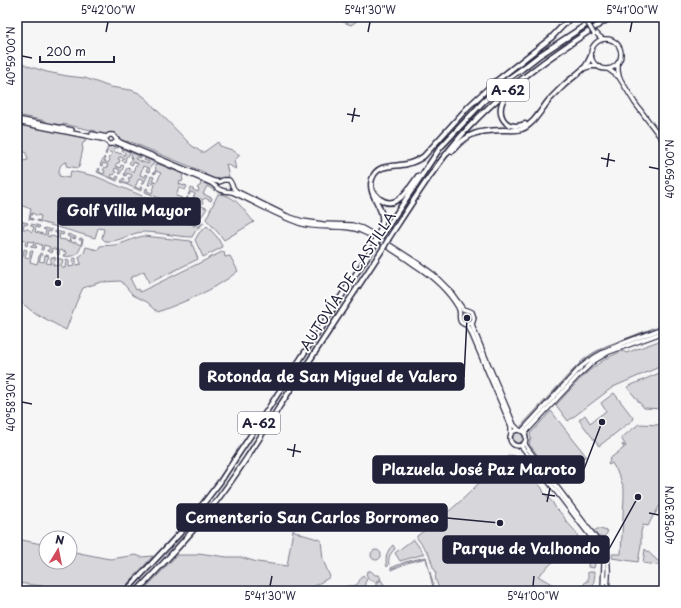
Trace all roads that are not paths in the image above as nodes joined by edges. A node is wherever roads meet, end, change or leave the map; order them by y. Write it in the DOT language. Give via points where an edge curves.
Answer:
graph roads {
  1 [pos="566,17"];
  2 [pos="571,17"];
  3 [pos="598,17"];
  4 [pos="611,17"];
  5 [pos="587,18"];
  6 [pos="562,28"];
  7 [pos="595,33"];
  8 [pos="603,39"];
  9 [pos="594,44"];
  10 [pos="591,56"];
  11 [pos="618,63"];
  12 [pos="598,66"];
  13 [pos="583,68"];
  14 [pos="608,69"];
  15 [pos="526,75"];
  16 [pos="619,77"];
  17 [pos="483,102"];
  18 [pos="539,112"];
  19 [pos="17,121"];
  20 [pos="106,138"];
  21 [pos="115,141"];
  22 [pos="664,142"];
  23 [pos="219,182"];
  24 [pos="424,185"];
  25 [pos="232,186"];
  26 [pos="218,187"];
  27 [pos="228,191"];
  28 [pos="373,191"];
  29 [pos="380,234"];
  30 [pos="466,310"];
  31 [pos="460,314"];
  32 [pos="473,321"];
  33 [pos="467,325"];
  34 [pos="664,328"];
  35 [pos="664,332"];
  36 [pos="522,431"];
  37 [pos="511,433"];
  38 [pos="525,443"];
  39 [pos="521,446"];
  40 [pos="126,591"];
  41 [pos="137,591"];
  42 [pos="603,591"];
  43 [pos="607,591"];
  1 -- 6 [label="highway"];
  2 -- 6 [label="highway"];
  3 -- 17 [label="highway, AUTOVÍA DE CASTILLA / A-62" via="540,55"];
  4 -- 15 [label="highway, AUTOVÍA DE CASTILLA / A-62"];
  5 -- 7 [label="main road, bridge"];
  6 -- 28 [label="highway" via="469,106 424,156 416,161 385,167 377,172 373,177"];
  7 -- 8 [label="main road"];
  7 -- 9 [label="main road"];
  8 -- 9 [label="main road"];
  8 -- 11 [label="main road" via="612,40 619,46 621,56"];
  9 -- 10 [label="main road"];
  10 -- 12 [label="main road"];
  10 -- 13 [label="highway"];
  11 -- 14 [label="main road"];
  11 -- 16 [label="main road"];
  12 -- 13 [label="highway"];
  12 -- 14 [label="main road"];
  13 -- 18 [label="highway"];
  14 -- 16 [label="main road"];
  15 -- 18 [label="highway" via="504,98 500,109 502,117 509,124 522,126"];
  15 -- 24 [label="highway, AUTOVÍA DE CASTILLA / A-62" via="468,128"];
  16 -- 22 [label="main road"];
  17 -- 28 [label="highway" via="439,147 401,199 383,201"];
  17 -- 29 [label="highway, AUTOVÍA DE CASTILLA / A-62" via="440,148"];
  18 -- 24 [label="highway" via="522,129 481,131 470,135 455,147"];
  19 -- 20 [label="main road"];
  20 -- 21 [label="main road" via="114,136"];
  20 -- 21 [label="main road" via="109,144"];
  21 -- 23 [label="main road"];
  21 -- 26 [label="main road"];
  23 -- 25 [label="main road" via="229,180"];
  23 -- 26 [label="main road"];
  24 -- 41 [label="highway, AUTOVÍA DE CASTILLA / A-62, bridge" via="226,487 189,535"];
  25 -- 27 [label="main road"];
  25 -- 30 [label="main road" via="236,191 302,221 362,228 434,275"];
  26 -- 27 [label="main road" via="220,190"];
  27 -- 31 [label="main road" via="300,223 316,227 351,228 364,232 432,277 460,309"];
  28 -- 29 [label="highway" via="383,219"];
  29 -- 40 [label="highway, AUTOVÍA DE CASTILLA / A-62, bridge" via="220,482 182,531"];
  30 -- 31 [label="main road"];
  30 -- 32 [label="main road" via="473,315"];
  31 -- 33 [label="main road" via="461,322"];
  32 -- 33 [label="main road"];
  32 -- 36 [label="main road" via="473,328 514,425"];
  33 -- 37 [label="main road" via="511,426"];
  34 -- 36 [label="main road" via="608,349 592,358"];
  35 -- 36 [label="main road" via="609,352 594,361"];
  36 -- 37 [label="main road" via="515,430"];
  36 -- 38 [label="main road" via="526,438"];
  37 -- 39 [label="main road" via="511,443"];
  38 -- 39 [label="main road"];
  38 -- 43 [label="main road" via="604,549 608,563"];
  39 -- 42 [label="main road" via="601,550 604,563"];
}
